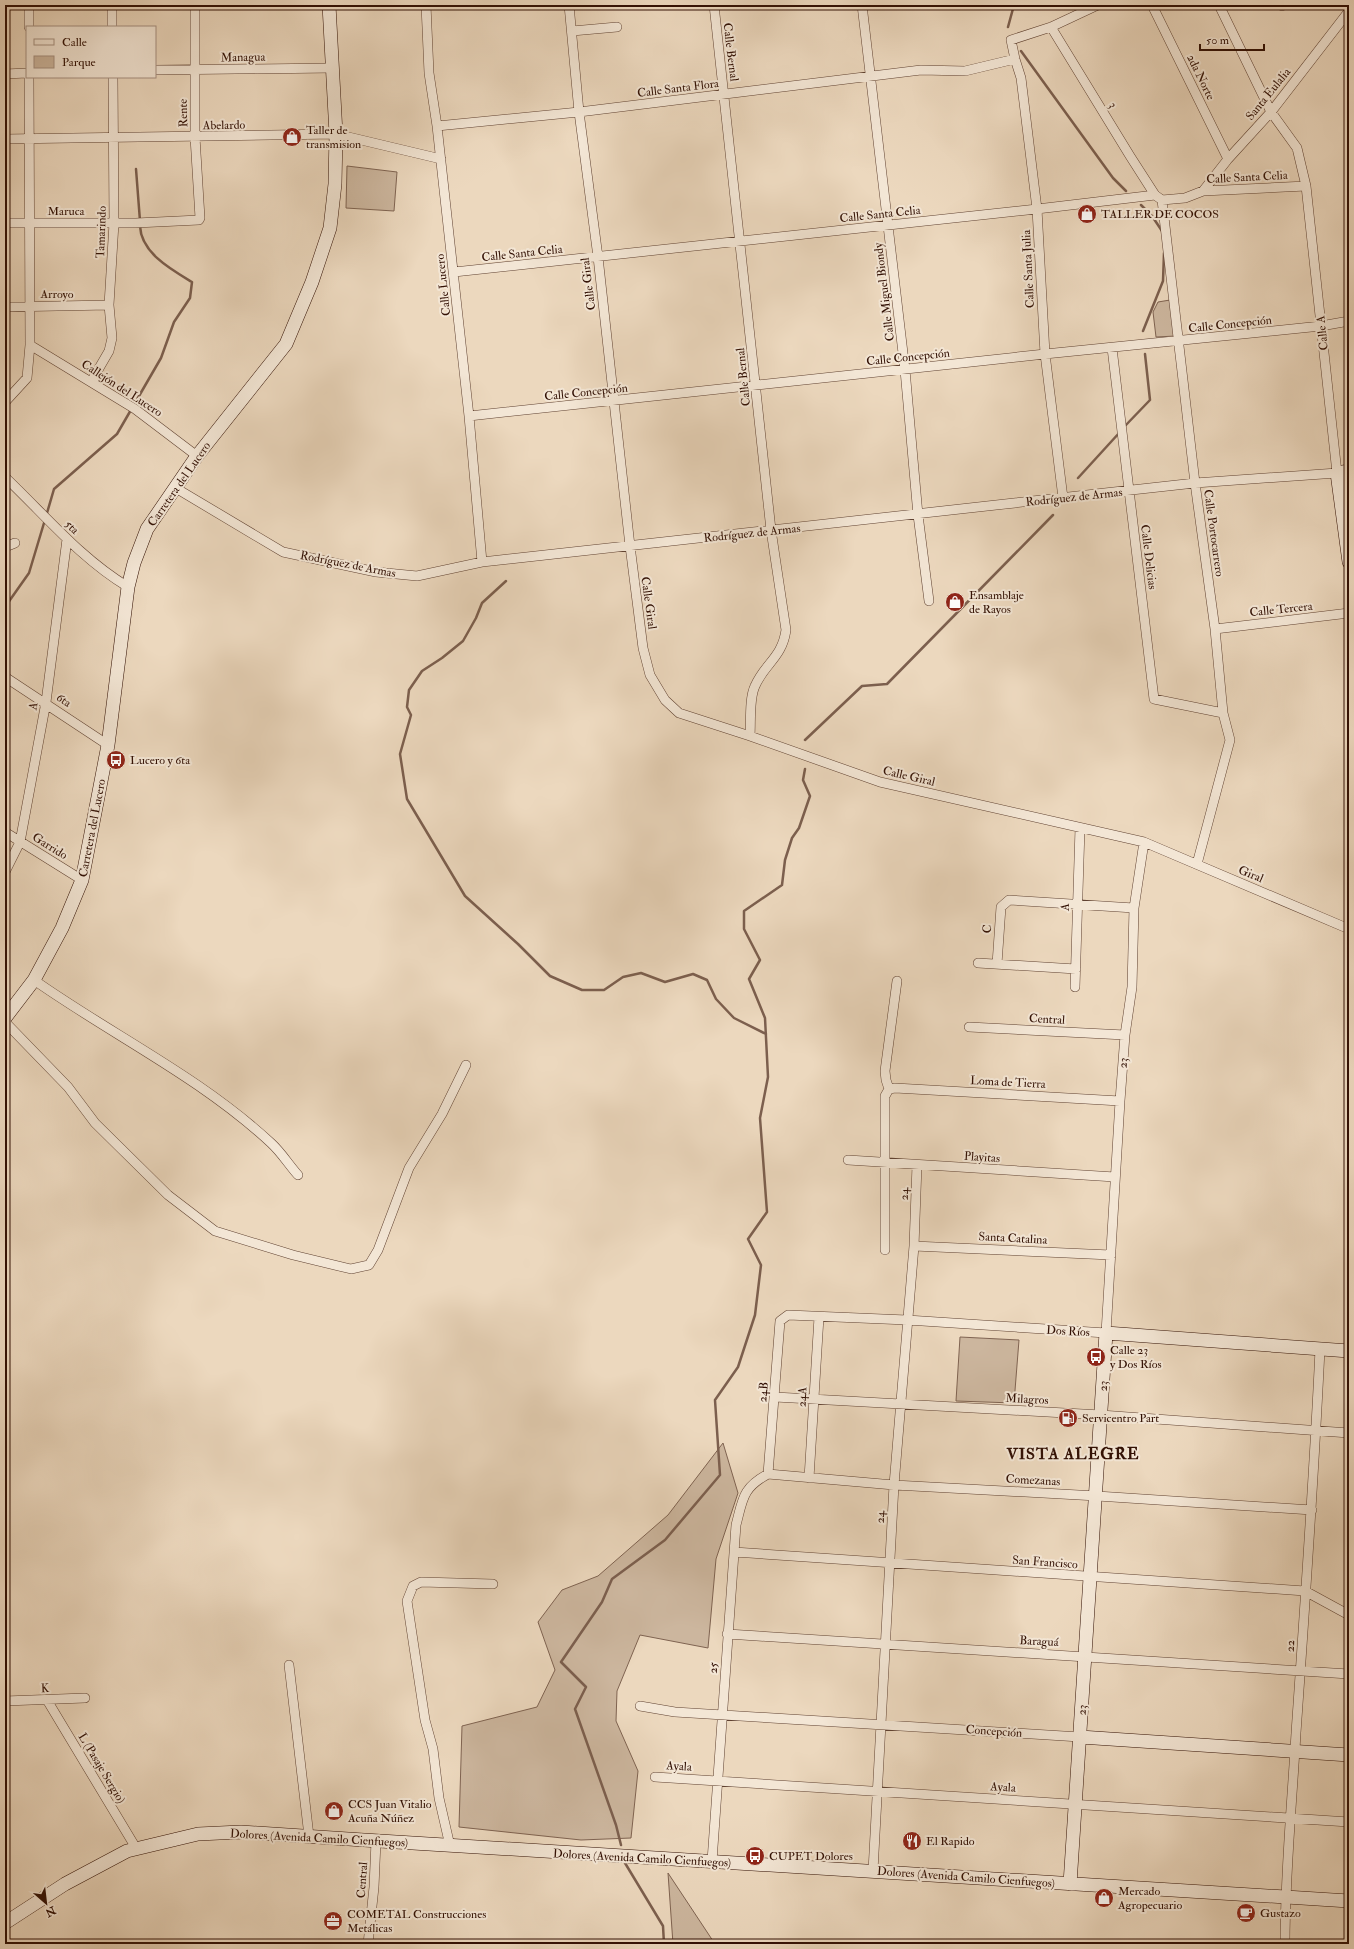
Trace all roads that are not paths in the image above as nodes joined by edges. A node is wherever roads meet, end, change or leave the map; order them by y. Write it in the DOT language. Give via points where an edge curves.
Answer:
graph roads {
  1 [pos="29,5"];
  2 [pos="112,5"];
  3 [pos="194,5"];
  4 [pos="330,5"];
  5 [pos="426,5"];
  6 [pos="569,5"];
  7 [pos="714,5"];
  8 [pos="862,5"];
  9 [pos="1098,5"];
  10 [pos="1152,5"];
  11 [pos="1219,5"];
  12 [pos="1349,11"];
  13 [pos="29,26"];
  14 [pos="112,26"];
  15 [pos="617,27"];
  16 [pos="1051,27"];
  17 [pos="572,31"];
  18 [pos="1015,59"];
  19 [pos="332,68"];
  20 [pos="156,70"];
  21 [pos="195,70"];
  22 [pos="26,73"];
  23 [pos="5,74"];
  24 [pos="870,76"];
  25 [pos="29,78"];
  26 [pos="112,78"];
  27 [pos="725,95"];
  28 [pos="579,112"];
  29 [pos="1271,112"];
  30 [pos="437,126"];
  31 [pos="336,134"];
  32 [pos="195,137"];
  33 [pos="112,138"];
  34 [pos="5,139"];
  35 [pos="29,139"];
  36 [pos="441,159"];
  37 [pos="1228,159"];
  38 [pos="1306,186"];
  39 [pos="1203,191"];
  40 [pos="1158,198"];
  41 [pos="1037,209"];
  42 [pos="199,220"];
  43 [pos="28,222"];
  44 [pos="5,223"];
  45 [pos="114,223"];
  46 [pos="888,226"];
  47 [pos="739,241"];
  48 [pos="598,257"];
  49 [pos="454,272"];
  50 [pos="109,305"];
  51 [pos="29,306"];
  52 [pos="5,307"];
  53 [pos="1349,321"];
  54 [pos="1321,326"];
  55 [pos="1178,341"];
  56 [pos="30,345"];
  57 [pos="1112,348"];
  58 [pos="1045,354"];
  59 [pos="905,370"];
  60 [pos="91,382"];
  61 [pos="756,386"];
  62 [pos="5,402"];
  63 [pos="614,402"];
  64 [pos="469,416"];
  65 [pos="197,456"];
  66 [pos="1343,472"];
  67 [pos="5,477"];
  68 [pos="1195,483"];
  69 [pos="174,487"];
  70 [pos="1129,492"];
  71 [pos="1064,498"];
  72 [pos="918,515"];
  73 [pos="771,530"];
  74 [pos="67,539"];
  75 [pos="15,543"];
  76 [pos="630,546"];
  77 [pos="5,547"];
  78 [pos="482,562"];
  79 [pos="1349,562"];
  80 [pos="128,587"];
  81 [pos="929,601"];
  82 [pos="1349,613"];
  83 [pos="1215,629"];
  84 [pos="5,677"];
  85 [pos="46,702"];
  86 [pos="1223,714"];
  87 [pos="750,736"];
  88 [pos="108,745"];
  89 [pos="1080,828"];
  90 [pos="5,832"];
  91 [pos="20,842"];
  92 [pos="1144,842"];
  93 [pos="1197,864"];
  94 [pos="5,872"];
  95 [pos="82,880"];
  96 [pos="1077,903"];
  97 [pos="1134,908"];
  98 [pos="1349,929"];
  99 [pos="978,963"];
  100 [pos="997,964"];
  101 [pos="1076,969"];
  102 [pos="34,980"];
  103 [pos="896,981"];
  104 [pos="1075,987"];
  105 [pos="5,1018"];
  106 [pos="5,1022"];
  107 [pos="969,1028"];
  108 [pos="1125,1035"];
  109 [pos="466,1065"];
  110 [pos="892,1088"];
  111 [pos="1120,1101"];
  112 [pos="848,1160"];
  113 [pos="886,1161"];
  114 [pos="917,1165"];
  115 [pos="298,1176"];
  116 [pos="1115,1177"];
  117 [pos="914,1246"];
  118 [pos="885,1250"];
  119 [pos="1111,1255"];
  120 [pos="788,1315"];
  121 [pos="819,1317"];
  122 [pos="907,1320"];
  123 [pos="1106,1333"];
  124 [pos="1320,1349"];
  125 [pos="1349,1351"];
  126 [pos="775,1397"];
  127 [pos="814,1398"];
  128 [pos="900,1404"];
  129 [pos="1102,1415"];
  130 [pos="1316,1432"];
  131 [pos="1349,1434"];
  132 [pos="768,1474"];
  133 [pos="809,1478"];
  134 [pos="894,1485"];
  135 [pos="1097,1496"];
  136 [pos="1312,1510"];
  137 [pos="734,1552"];
  138 [pos="889,1563"];
  139 [pos="1091,1577"];
  140 [pos="493,1584"];
  141 [pos="1304,1591"];
  142 [pos="1349,1615"];
  143 [pos="727,1634"];
  144 [pos="886,1644"];
  145 [pos="1086,1656"];
  146 [pos="289,1664"];
  147 [pos="1300,1672"];
  148 [pos="1349,1674"];
  149 [pos="85,1698"];
  150 [pos="47,1700"];
  151 [pos="5,1701"];
  152 [pos="640,1706"];
  153 [pos="723,1714"];
  154 [pos="881,1724"];
  155 [pos="1080,1736"];
  156 [pos="1295,1752"];
  157 [pos="1349,1755"];
  158 [pos="655,1777"];
  159 [pos="719,1780"];
  160 [pos="876,1792"];
  161 [pos="1076,1804"];
  162 [pos="1289,1818"];
  163 [pos="1349,1822"];
  164 [pos="309,1836"];
  165 [pos="376,1841"];
  166 [pos="450,1846"];
  167 [pos="136,1848"];
  168 [pos="712,1861"];
  169 [pos="873,1871"];
  170 [pos="1070,1884"];
  171 [pos="1286,1897"];
  172 [pos="1349,1901"];
  173 [pos="5,1923"];
  174 [pos="368,1944"];
  175 [pos="1286,1944"];
  1 -- 13 [label="street"];
  2 -- 14 [label="street"];
  3 -- 21 [label="street, Rente"];
  4 -- 19 [label="main road, Carretera del Lucero"];
  5 -- 30 [label="street, Calle Lucero" via="430,73"];
  6 -- 17 [label="street, Calle Giral"];
  7 -- 27 [label="street, Calle Bernal"];
  8 -- 24 [label="street, Calle Miguel Biondy"];
  9 -- 16 [label="street"];
  10 -- 37 [label="street, 2da Norte"];
  11 -- 29 [label="street, Calle A"];
  12 -- 29 [label="street, Santa Eulalia"];
  15 -- 17 [label="street"];
  16 -- 18 [label="street, Calle Santa Julia" via="1011,40"];
  16 -- 40 [label="street, 3"];
  17 -- 28 [label="street, Calle Giral"];
  18 -- 24 [label="street, Calle Santa Flora" via="965,71 921,70"];
  18 -- 41 [label="street, Calle Santa Julia" via="1021,78"];
  19 -- 21 [label="street, Managua"];
  19 -- 31 [label="main road, Carretera del Lucero"];
  20 -- 21 [label="street, Managua"];
  21 -- 32 [label="street, Rente"];
  22 -- 23 [label="street"];
  24 -- 27 [label="street, Calle Santa Flora"];
  24 -- 46 [label="street, Calle Miguel Biondy"];
  25 -- 35 [label="street"];
  26 -- 33 [label="street, Tamarindo"];
  27 -- 28 [label="street, Calle Santa Flora"];
  27 -- 47 [label="street, Calle Bernal"];
  28 -- 30 [label="street, Calle Santa Flora"];
  28 -- 48 [label="street, Calle Giral"];
  29 -- 37 [label="street, Santa Eulalia"];
  29 -- 38 [label="street, Calle A" via="1297,148"];
  30 -- 36 [label="street, Calle Lucero"];
  31 -- 32 [label="street, Abelardo"];
  31 -- 36 [label="street, Abelardo"];
  31 -- 65 [label="main road, Carretera del Lucero" via="335,184 330,228 312,282 286,344"];
  32 -- 33 [label="street, Abelardo"];
  32 -- 42 [label="street, Rente"];
  33 -- 35 [label="street, Abelardo"];
  33 -- 45 [label="street, Tamarindo"];
  34 -- 35 [label="street, Abelardo"];
  35 -- 43 [label="street"];
  36 -- 49 [label="street, Calle Lucero"];
  37 -- 39 [label="street, Santa Eulalia"];
  38 -- 39 [label="street, Calle Santa Celia"];
  38 -- 54 [label="street, Calle A"];
  39 -- 40 [label="street, Calle Santa Celia" via="1185,198"];
  40 -- 41 [label="street, Calle Santa Celia"];
  40 -- 55 [label="street, Calle Portocarrero"];
  41 -- 46 [label="street, Calle Santa Celia"];
  41 -- 58 [label="street, Calle Santa Julia"];
  42 -- 45 [label="street, Maruca"];
  43 -- 44 [label="street, Maruca"];
  43 -- 45 [label="street, Maruca"];
  43 -- 51 [label="street"];
  45 -- 50 [label="street, Tamarindo"];
  46 -- 47 [label="street, Calle Santa Celia"];
  46 -- 59 [label="street, Calle Miguel Biondy"];
  47 -- 48 [label="street, Calle Santa Celia"];
  47 -- 61 [label="street, Calle Bernal"];
  48 -- 49 [label="street, Calle Santa Celia"];
  48 -- 63 [label="street, Calle Giral"];
  49 -- 64 [label="street, Calle Lucero"];
  50 -- 51 [label="street, Arroyo"];
  50 -- 60 [label="street, Tamarindo" via="112,338 109,351"];
  51 -- 52 [label="street, Arroyo"];
  51 -- 56 [label="street"];
  53 -- 54 [label="street, Calle Concepción"];
  54 -- 55 [label="street, Calle Concepción"];
  54 -- 66 [label="street, Calle A"];
  55 -- 57 [label="street, Calle Concepción"];
  55 -- 68 [label="street, Calle Portocarrero"];
  56 -- 60 [label="street, Callejón del Lucero"];
  56 -- 62 [label="street" via="27,378"];
  57 -- 58 [label="street, Calle Concepción"];
  57 -- 70 [label="street, Calle Delicias"];
  58 -- 59 [label="street, Calle Concepción"];
  58 -- 71 [label="street, Calle Santa Julia"];
  59 -- 61 [label="street, Calle Concepción"];
  59 -- 72 [label="street, Calle Miguel Biondy"];
  60 -- 65 [label="street, Callejón del Lucero" via="131,407"];
  61 -- 63 [label="street, Calle Concepción"];
  61 -- 73 [label="street, Calle Bernal"];
  63 -- 64 [label="street, Calle Concepción"];
  63 -- 76 [label="street, Calle Giral"];
  64 -- 78 [label="street, Calle Lucero"];
  65 -- 69 [label="main road, Carretera del Lucero"];
  66 -- 68 [label="street, Rodríguez de Armas"];
  66 -- 79 [label="main road, Calle A"];
  67 -- 74 [label="street, 5ta"];
  68 -- 70 [label="street, Rodríguez de Armas"];
  68 -- 83 [label="street, Calle Portocarrero"];
  69 -- 78 [label="street, Rodríguez de Armas" via="283,552 376,572 417,576"];
  69 -- 80 [label="main road, Carretera del Lucero" via="147,529"];
  70 -- 71 [label="street, Rodríguez de Armas"];
  70 -- 86 [label="street, Calle Delicias" via="1154,699"];
  71 -- 72 [label="street, Rodríguez de Armas"];
  72 -- 73 [label="street, Rodríguez de Armas"];
  72 -- 81 [label="street, Calle Miguel Biondy"];
  73 -- 76 [label="street, Rodríguez de Armas"];
  73 -- 87 [label="street, Calle Bernal" via="786,630 784,643 778,654 754,688"];
  74 -- 80 [label="street, 5ta" via="109,576"];
  74 -- 85 [label="street, A"];
  75 -- 77 [label="street"];
  76 -- 78 [label="street, Rodríguez de Armas"];
  76 -- 87 [label="street, Calle Giral" via="643,648 650,675 666,700 679,713"];
  80 -- 88 [label="main road, Carretera del Lucero"];
  82 -- 83 [label="street, Calle Tercera"];
  83 -- 86 [label="street, Calle Portocarrero"];
  84 -- 85 [label="street, 6ta"];
  85 -- 88 [label="street, 6ta"];
  85 -- 91 [label="street, A"];
  86 -- 93 [label="street, Calle Portocarrero" via="1228,728 1229,748"];
  87 -- 89 [label="street, Calle Giral" via="880,782"];
  88 -- 95 [label="main road, Carretera del Lucero"];
  89 -- 92 [label="street, Calle Giral"];
  89 -- 96 [label="street, A"];
  90 -- 91 [label="street, Garrido"];
  91 -- 94 [label="street, A"];
  91 -- 95 [label="street, Garrido"];
  92 -- 93 [label="street, Giral"];
  92 -- 97 [label="street, 23"];
  93 -- 98 [label="street, Giral"];
  95 -- 102 [label="main road, Carretera del Lucero" via="62,928"];
  96 -- 97 [label="street"];
  96 -- 100 [label="street, C" via="1009,900 1001,907"];
  96 -- 101 [label="street, A"];
  97 -- 108 [label="street, 23" via="1132,987"];
  99 -- 100 [label="street"];
  100 -- 101 [label="street"];
  101 -- 104 [label="street, A"];
  102 -- 105 [label="main road, Carretera del Lucero"];
  102 -- 115 [label="street" via="64,1002 196,1083 272,1144"];
  103 -- 110 [label="street" via="885,1071 886,1080"];
  106 -- 109 [label="street" via="68,1087 95,1123 168,1195 215,1231 351,1269 369,1265 378,1250 409,1168 442,1114"];
  107 -- 108 [label="street, Central"];
  108 -- 111 [label="street, 23"];
  110 -- 111 [label="street, Loma de Tierra"];
  110 -- 113 [label="street" via="885,1096"];
  111 -- 116 [label="street, 23"];
  112 -- 113 [label="street, Playitas"];
  113 -- 114 [label="street, Playitas"];
  113 -- 118 [label="street"];
  114 -- 116 [label="street, Playitas"];
  114 -- 117 [label="street, 24"];
  116 -- 119 [label="street, 23"];
  117 -- 119 [label="street, Santa Catalina"];
  117 -- 122 [label="street, 24"];
  119 -- 123 [label="street, 23"];
  120 -- 121 [label="street, Dos Ríos"];
  120 -- 126 [label="street, 24B" via="780,1321"];
  121 -- 122 [label="street, Dos Ríos"];
  121 -- 127 [label="street, 24A"];
  122 -- 123 [label="street, Dos Ríos"];
  122 -- 128 [label="street, 24"];
  123 -- 124 [label="main road, Dos Ríos"];
  123 -- 129 [label="main road, 23"];
  124 -- 125 [label="main road, Dos Ríos"];
  124 -- 130 [label="street, 22"];
  126 -- 127 [label="street, Milagros"];
  126 -- 132 [label="street, 24B"];
  127 -- 128 [label="street, Milagros"];
  127 -- 133 [label="street, 24A"];
  128 -- 129 [label="street, Milagros"];
  128 -- 134 [label="street, 24"];
  129 -- 130 [label="street, Milagros"];
  129 -- 135 [label="main road, 23"];
  130 -- 131 [label="street, Milagros"];
  130 -- 136 [label="street, 22"];
  132 -- 133 [label="street, Comezanas"];
  132 -- 137 [label="street, 25" via="754,1481 745,1493 736,1525"];
  133 -- 134 [label="street, Comezanas"];
  134 -- 135 [label="street, Comezanas"];
  134 -- 138 [label="street, 24"];
  135 -- 136 [label="street, Comezanas"];
  135 -- 139 [label="main road, 23"];
  136 -- 141 [label="street, 22"];
  137 -- 138 [label="street, San Francisco"];
  137 -- 143 [label="street, 25"];
  138 -- 139 [label="street, San Francisco"];
  138 -- 144 [label="street, 24"];
  139 -- 141 [label="street, San Francisco"];
  139 -- 145 [label="main road, 23"];
  140 -- 166 [label="street" via="421,1582 412,1586 407,1601 425,1720 433,1749 439,1798"];
  141 -- 142 [label="street, San Francisco"];
  141 -- 147 [label="street, 22"];
  143 -- 144 [label="street, Baraguá"];
  143 -- 153 [label="street, 25"];
  144 -- 145 [label="street, Baraguá"];
  144 -- 154 [label="street, 24"];
  145 -- 147 [label="street, Baraguá"];
  145 -- 155 [label="main road, 23"];
  146 -- 164 [label="street"];
  147 -- 148 [label="street, Baraguá"];
  147 -- 156 [label="street, 22"];
  149 -- 150 [label="street, K"];
  150 -- 151 [label="street, K"];
  150 -- 167 [label="street, L (Pasaje Sergio)"];
  152 -- 153 [label="street, Concepción" via="676,1712"];
  153 -- 154 [label="street, Concepción"];
  153 -- 159 [label="street, 25"];
  154 -- 155 [label="street, Concepción"];
  154 -- 160 [label="street, 24"];
  155 -- 156 [label="main road, Concepción"];
  155 -- 161 [label="main road, 23"];
  156 -- 157 [label="main road, Concepción"];
  156 -- 162 [label="street, 22"];
  158 -- 159 [label="street, Ayala"];
  159 -- 160 [label="street, Ayala"];
  159 -- 168 [label="street, 25"];
  160 -- 161 [label="street, Ayala"];
  160 -- 169 [label="street, 24"];
  161 -- 162 [label="street, Ayala"];
  161 -- 170 [label="main road, 23"];
  162 -- 163 [label="street, Ayala"];
  162 -- 171 [label="street, 22"];
  164 -- 165 [label="main road, Dolores (Avenida Camilo Cienfuegos)"];
  164 -- 167 [label="main road, Dolores (Avenida Camilo Cienfuegos)" via="241,1832 205,1834 179,1837"];
  165 -- 166 [label="main road, Dolores (Avenida Camilo Cienfuegos)"];
  165 -- 174 [label="street, Central"];
  166 -- 168 [label="main road, Dolores (Avenida Camilo Cienfuegos)"];
  167 -- 173 [label="main road, Dolores (Avenida Camilo Cienfuegos)" via="65,1884"];
  168 -- 169 [label="main road, Dolores (Avenida Camilo Cienfuegos)"];
  169 -- 170 [label="main road, Dolores (Avenida Camilo Cienfuegos)"];
  170 -- 171 [label="main road, Dolores (Avenida Camilo Cienfuegos)"];
  171 -- 172 [label="main road, Dolores (Avenida Camilo Cienfuegos)"];
  171 -- 175 [label="street, 22"];
}
